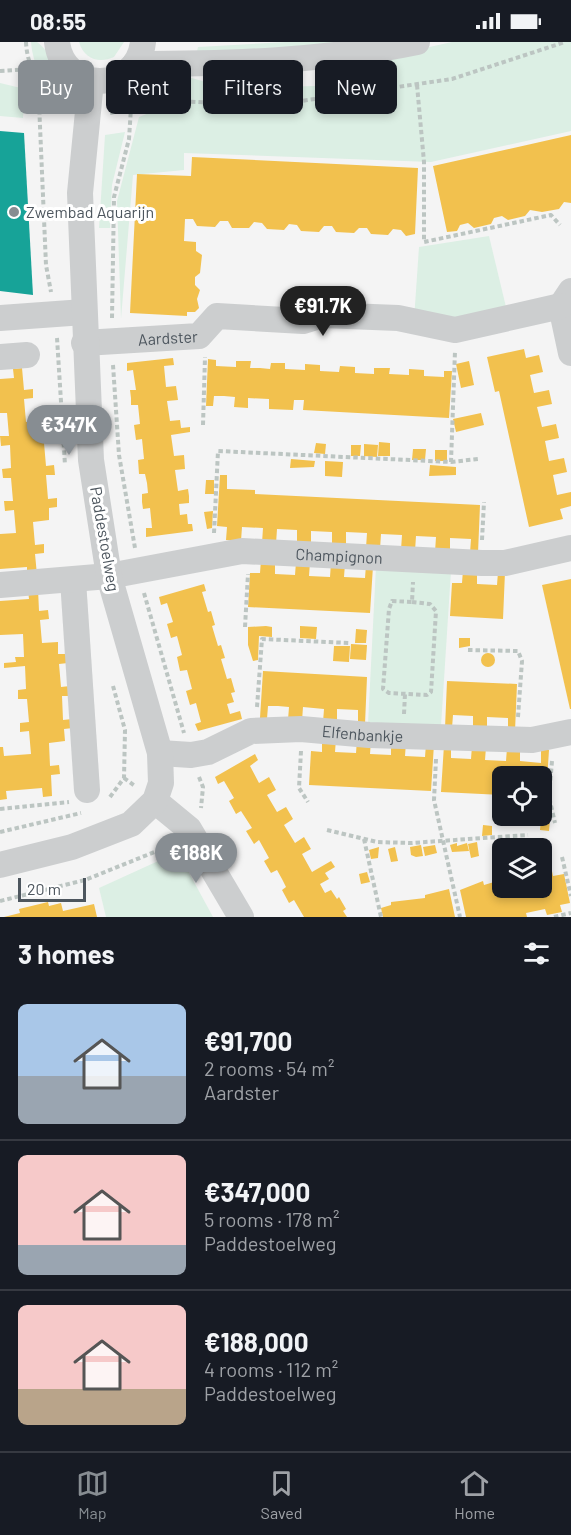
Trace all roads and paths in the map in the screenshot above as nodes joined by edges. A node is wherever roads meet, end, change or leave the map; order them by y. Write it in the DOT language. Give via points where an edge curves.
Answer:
graph roads {
  1 [pos="26,42"];
  2 [pos="417,42"];
  3 [pos="565,42"];
  4 [pos="56,43"];
  5 [pos="139,53"];
  6 [pos="62,60"];
  7 [pos="0,71"];
  8 [pos="94,81"];
  9 [pos="417,85"];
  10 [pos="191,102"];
  11 [pos="88,114"];
  12 [pos="130,114"];
  13 [pos="560,225"];
  14 [pos="566,298"];
  15 [pos="84,312"];
  16 [pos="4,315"];
  17 [pos="455,330"];
  18 [pos="199,336"];
  19 [pos="112,341"];
  20 [pos="84,343"];
  21 [pos="571,353"];
  22 [pos="27,355"];
  23 [pos="0,357"];
  24 [pos="203,425"];
  25 [pos="478,459"];
  26 [pos="450,462"];
  27 [pos="484,502"];
  28 [pos="571,548"];
  29 [pos="249,552"];
  30 [pos="213,557"];
  31 [pos="415,560"];
  32 [pos="482,563"];
  33 [pos="138,570"];
  34 [pos="109,576"];
  35 [pos="73,580"];
  36 [pos="0,585"];
  37 [pos="412,602"];
  38 [pos="245,627"];
  39 [pos="349,643"];
  40 [pos="468,650"];
  41 [pos="302,729"];
  42 [pos="256,731"];
  43 [pos="562,734"];
  44 [pos="437,737"];
  45 [pos="516,740"];
  46 [pos="160,753"];
  47 [pos="191,755"];
  48 [pos="124,778"];
  49 [pos="88,801"];
  50 [pos="155,801"];
  51 [pos="308,802"];
  52 [pos="0,809"];
  53 [pos="555,823"];
  54 [pos="189,829"];
  55 [pos="327,830"];
  56 [pos="0,832"];
  57 [pos="528,835"];
  58 [pos="364,839"];
  59 [pos="442,842"];
  60 [pos="562,857"];
  61 [pos="0,865"];
  62 [pos="571,896"];
  63 [pos="0,901"];
  64 [pos="571,913"];
  65 [pos="241,917"];
  66 [pos="381,917"];
  67 [pos="460,917"];
  68 [pos="554,917"];
  1 -- 7 [label="path" via="32,69"];
  2 -- 5 [label="street" via="371,52 253,62"];
  3 -- 9 [label="path" via="452,80"];
  4 -- 6 [label="street"];
  5 -- 8 [label="street" via="116,80"];
  9 -- 10 [label="path" via="294,102"];
  9 -- 13 [label="path" via="424,162 424,242 551,215"];
  11 -- 15 [label="street, Paddestoelweg" via="80,193"];
  12 -- 19 [label="path, Paddestoelweg" via="129,139 114,197"];
  14 -- 17 [label="street, Aardster"];
  14 -- 21 [label="street, Aardster"];
  15 -- 16 [label="street"];
  15 -- 20 [label="street, Paddestoelweg"];
  17 -- 18 [label="street, Aardster" via="398,318 322,315 303,321 217,316"];
  17 -- 26 [label="path"];
  18 -- 19 [label="street, Aardster"];
  18 -- 24 [label="path" via="205,360"];
  19 -- 20 [label="street, Aardster"];
  19 -- 33 [label="path, Paddestoelweg" via="119,455"];
  20 -- 34 [label="street, Paddestoelweg" via="91,460"];
  22 -- 23 [label="street"];
  25 -- 26 [label="path"];
  26 -- 30 [label="path" via="218,452"];
  27 -- 32 [label="path"];
  28 -- 32 [label="street, Champignon" via="505,563"];
  29 -- 30 [label="street, Champignon"];
  29 -- 31 [label="street, Champignon"];
  29 -- 38 [label="path"];
  30 -- 33 [label="street, Champignon"];
  31 -- 32 [label="street, Champignon"];
  31 -- 37 [label="path"];
  33 -- 34 [label="street, Champignon"];
  33 -- 47 [label="path, Paddestoelweg"];
  34 -- 35 [label="street, Champignon"];
  34 -- 46 [label="street, Paddestoelweg"];
  35 -- 36 [label="street, Champignon"];
  35 -- 49 [label="street"];
  37 -- 37 [label="path" via="392,601 389,609 383,689 389,693 427,695 431,692 436,611 430,604"];
  39 -- 42 [label="path" via="262,639"];
  40 -- 45 [label="path" via="518,651 522,661"];
  41 -- 42 [label="street, Elfenbankje"];
  41 -- 44 [label="street, Elfenbankje"];
  41 -- 51 [label="path" via="299,788"];
  42 -- 47 [label="street, Elfenbankje" via="208,752"];
  43 -- 45 [label="street, Elfenbankje"];
  43 -- 53 [label="path" via="549,797"];
  44 -- 45 [label="street, Elfenbankje"];
  44 -- 59 [label="path" via="434,800"];
  46 -- 47 [label="street, Elfenbankje"];
  46 -- 50 [label="street, Paddestoelweg" via="161,783"];
  47 -- 54 [label="path, Paddestoelweg" via="203,787 202,807"];
  48 -- 49 [label="path"];
  49 -- 52 [label="path"];
  49 -- 56 [label="path"];
  50 -- 54 [label="street"];
  50 -- 61 [label="street" via="131,824 72,848"];
  54 -- 63 [label="path" via="162,849 85,880"];
  54 -- 65 [label="street"];
  55 -- 58 [label="path"];
  57 -- 59 [label="path"];
  58 -- 59 [label="path"];
  58 -- 66 [label="path"];
  59 -- 67 [label="path"];
  60 -- 62 [label="path"];
  64 -- 68 [label="path"];
}
